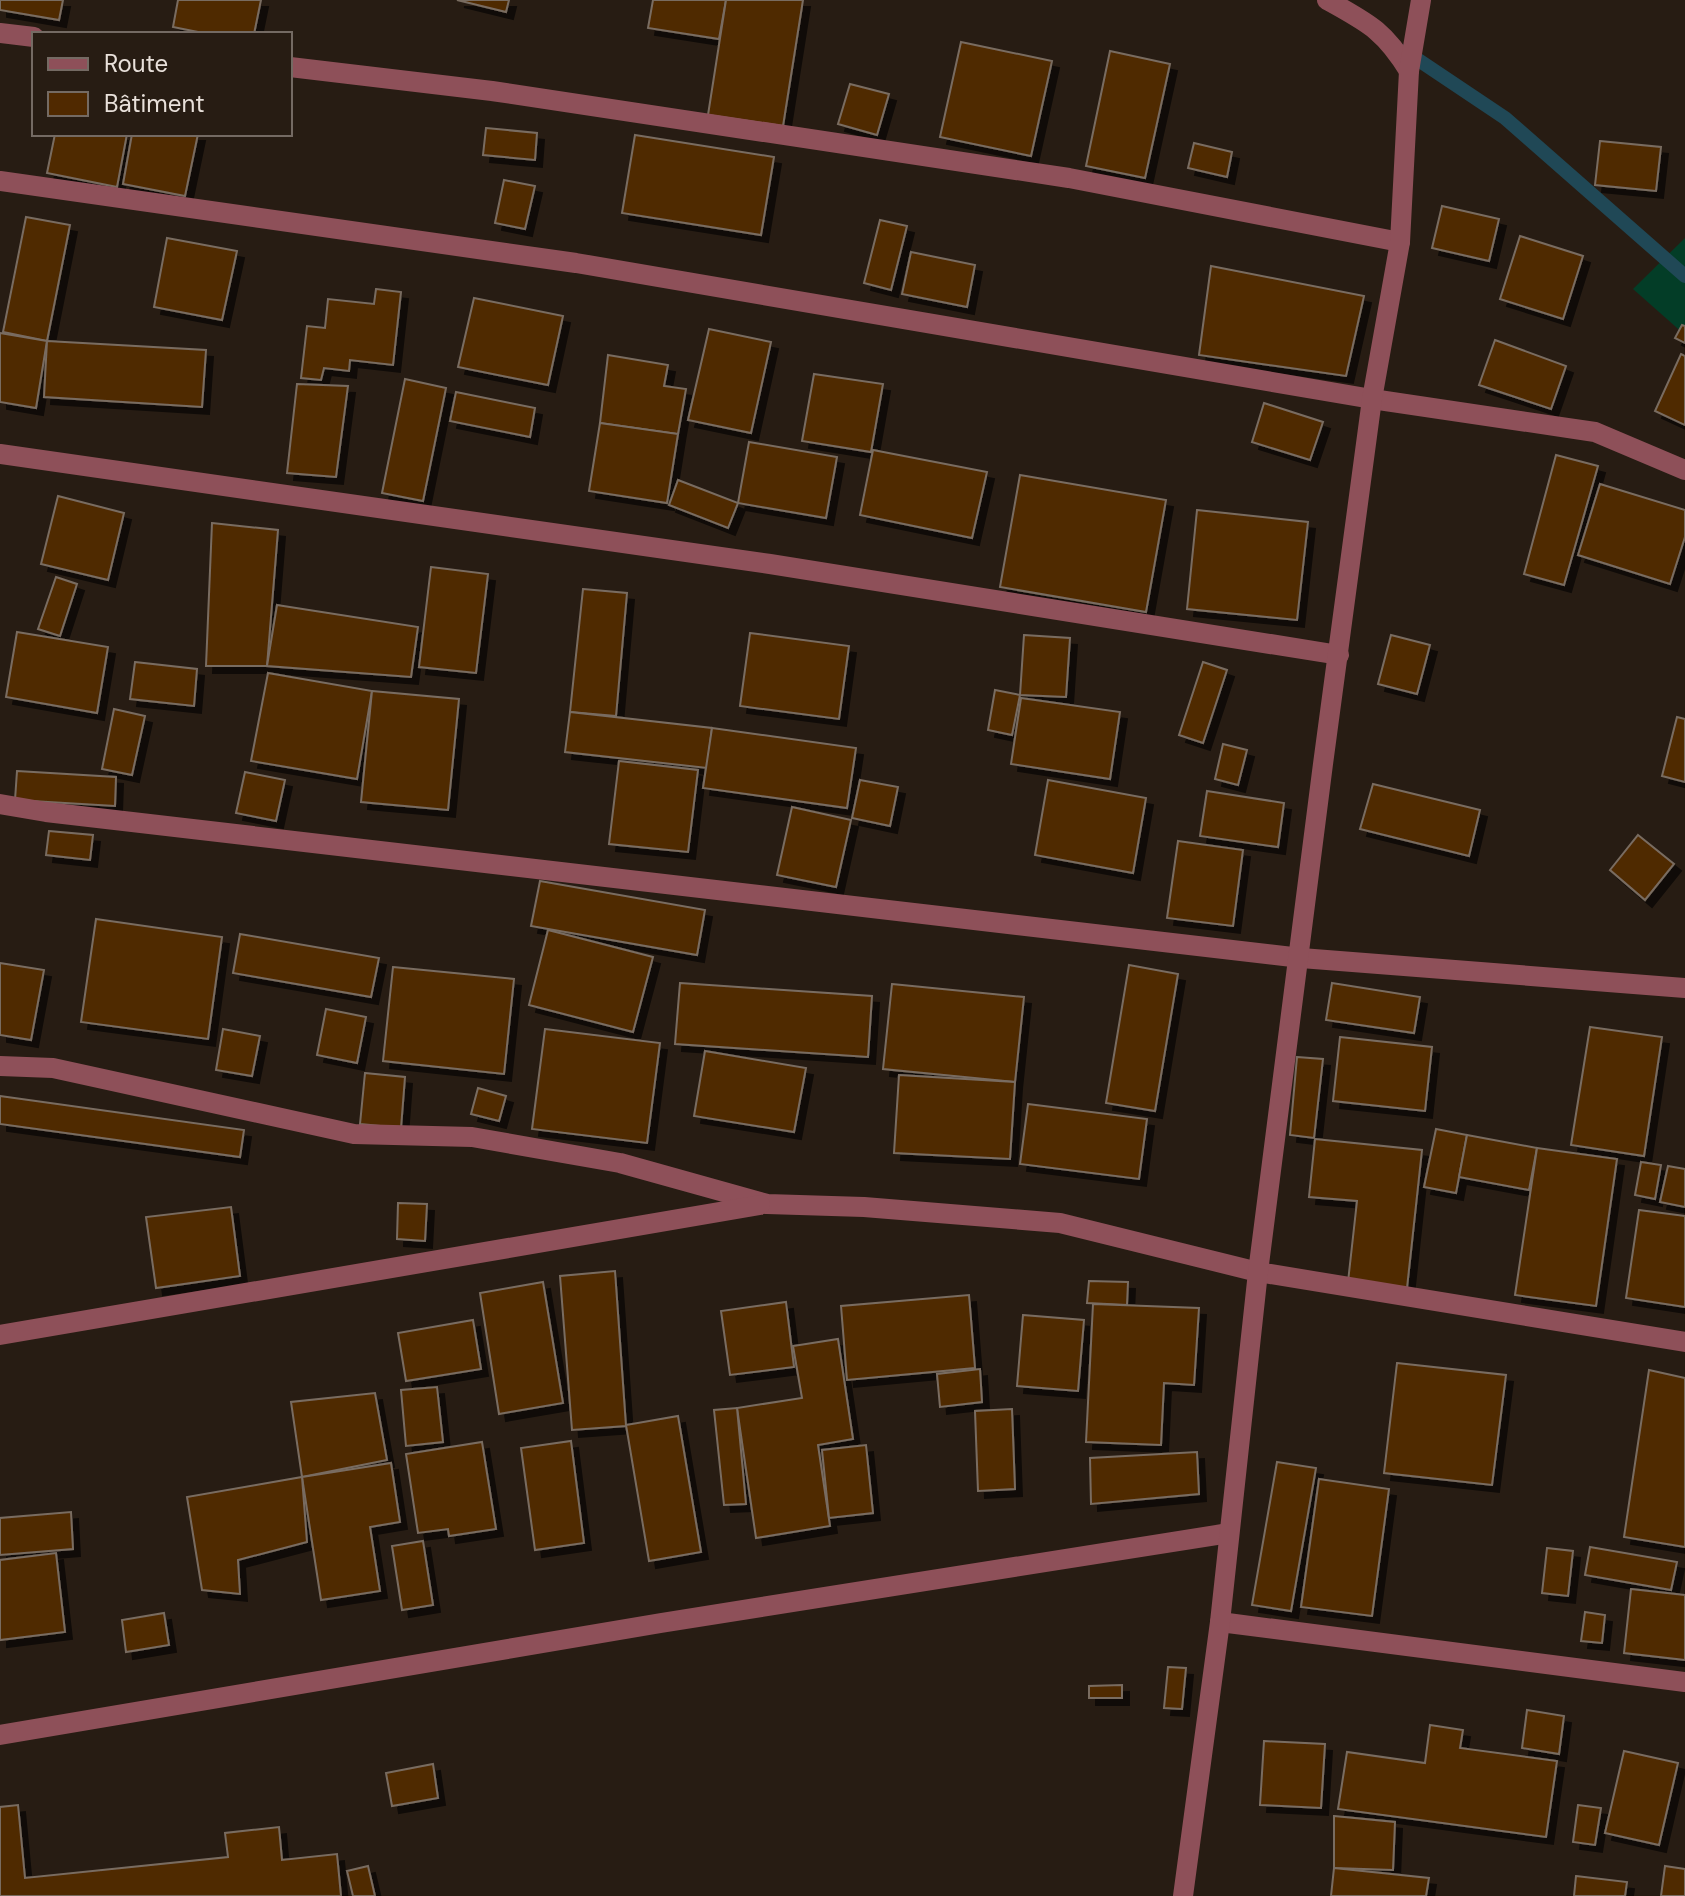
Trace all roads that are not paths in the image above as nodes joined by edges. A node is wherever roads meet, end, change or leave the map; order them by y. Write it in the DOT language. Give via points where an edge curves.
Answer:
graph roads {
  1 [pos="1327,0"];
  2 [pos="1421,0"];
  3 [pos="0,33"];
  4 [pos="32,37"];
  5 [pos="292,67"];
  6 [pos="1409,71"];
  7 [pos="0,181"];
  8 [pos="1400,242"];
  9 [pos="1372,399"];
  10 [pos="0,454"];
  11 [pos="1685,470"];
  12 [pos="1339,655"];
  13 [pos="0,804"];
  14 [pos="1301,958"];
  15 [pos="1685,988"];
  16 [pos="0,1066"];
  17 [pos="767,1204"];
  18 [pos="1258,1272"];
  19 [pos="0,1335"];
  20 [pos="1685,1342"];
  21 [pos="1229,1533"];
  22 [pos="1220,1622"];
  23 [pos="1685,1682"];
  24 [pos="0,1735"];
  25 [pos="1183,1896"];
  1 -- 6 [label="street" via="1390,40"];
  2 -- 6 [label="street"];
  3 -- 4 [label="street"];
  5 -- 8 [label="street" via="492,91 1069,178"];
  6 -- 8 [label="street"];
  7 -- 9 [label="street" via="576,263"];
  8 -- 9 [label="street"];
  9 -- 11 [label="street" via="1595,432"];
  9 -- 12 [label="street"];
  10 -- 12 [label="street" via="770,564"];
  12 -- 14 [label="street"];
  13 -- 14 [label="street"];
  14 -- 15 [label="street"];
  14 -- 18 [label="street"];
  16 -- 17 [label="street" via="53,1068 354,1134 472,1137 620,1163"];
  17 -- 18 [label="street" via="1060,1223"];
  17 -- 19 [label="street"];
  18 -- 20 [label="street"];
  18 -- 21 [label="street"];
  21 -- 22 [label="street"];
  21 -- 24 [label="street"];
  22 -- 23 [label="street"];
  22 -- 25 [label="street"];
}
